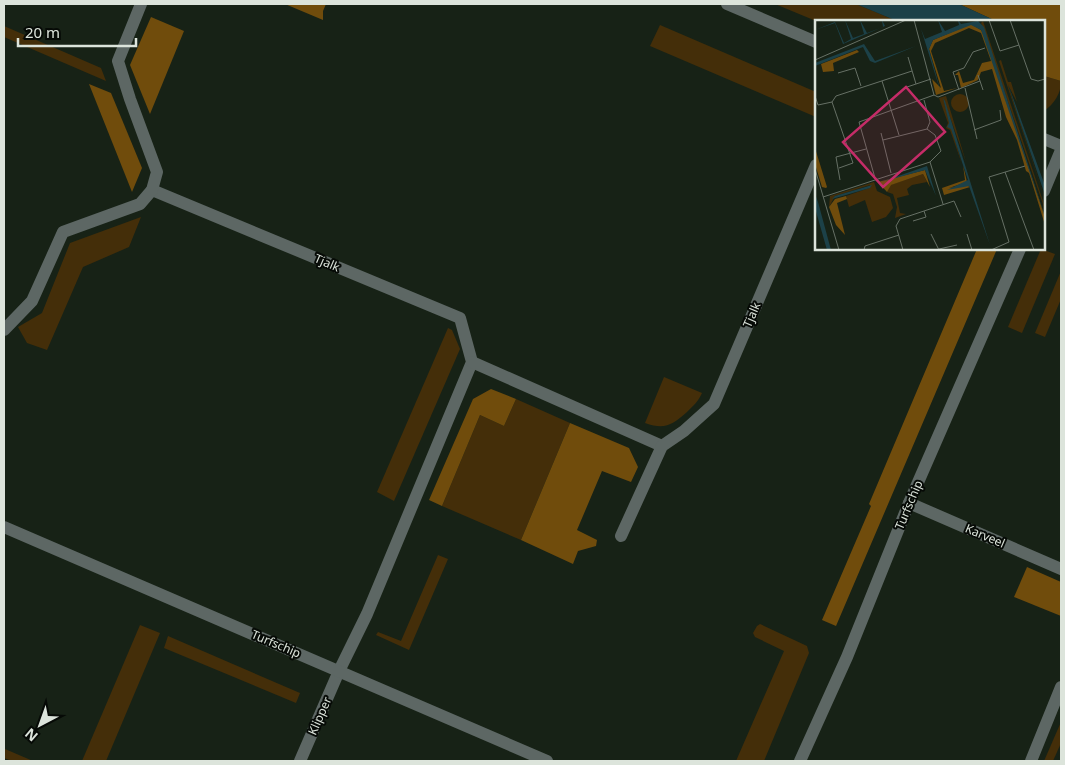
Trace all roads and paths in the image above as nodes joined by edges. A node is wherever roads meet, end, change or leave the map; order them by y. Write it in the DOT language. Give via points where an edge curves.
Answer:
graph roads {
  1 [pos="141,4"];
  2 [pos="727,4"];
  3 [pos="815,42"];
  4 [pos="1045,139"];
  5 [pos="1061,146"];
  6 [pos="1061,150"];
  7 [pos="815,167"];
  8 [pos="1045,189"];
  9 [pos="152,190"];
  10 [pos="1020,250"];
  11 [pos="4,330"];
  12 [pos="472,362"];
  13 [pos="662,446"];
  14 [pos="909,504"];
  15 [pos="4,527"];
  16 [pos="621,536"];
  17 [pos="1061,569"];
  18 [pos="339,671"];
  19 [pos="1061,687"];
  20 [pos="300,761"];
  21 [pos="547,761"];
  22 [pos="800,761"];
  23 [pos="1031,761"];
  1 -- 9 [label="street" via="118,61 157,172"];
  2 -- 3 [label="street"];
  4 -- 5 [label="street"];
  6 -- 8 [label="street"];
  7 -- 13 [label="street, Tjalk" via="714,404 684,432"];
  9 -- 11 [label="street" via="140,204 63,232 32,301"];
  9 -- 12 [label="street, Tjalk" via="460,318"];
  10 -- 14 [label="street, Turfschip"];
  12 -- 13 [label="street"];
  12 -- 18 [label="street" via="368,614"];
  13 -- 16 [label="street"];
  14 -- 17 [label="street, Karveel"];
  14 -- 22 [label="street, Turfschip" via="847,657"];
  15 -- 18 [label="street, Turfschip"];
  18 -- 20 [label="street, Klipper"];
  18 -- 21 [label="street, Turfschip"];
  19 -- 23 [label="street"];
}
